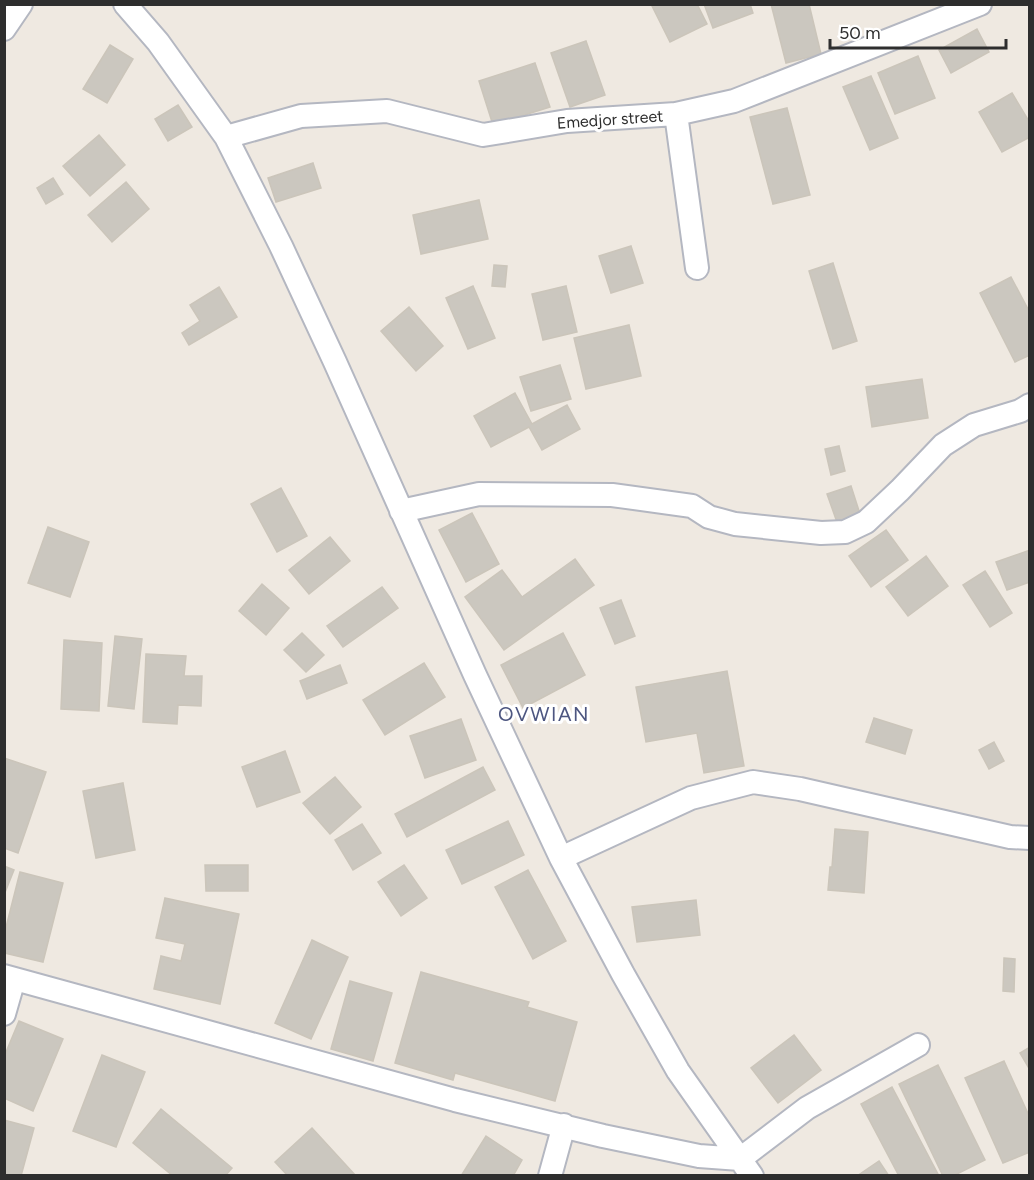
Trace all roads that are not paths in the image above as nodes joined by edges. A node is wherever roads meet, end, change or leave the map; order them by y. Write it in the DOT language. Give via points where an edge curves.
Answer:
graph roads {
  1 [pos="21,4"];
  2 [pos="125,4"];
  3 [pos="980,4"];
  4 [pos="4,29"];
  5 [pos="676,114"];
  6 [pos="226,137"];
  7 [pos="697,268"];
  8 [pos="1029,405"];
  9 [pos="401,511"];
  10 [pos="1029,838"];
  11 [pos="561,858"];
  12 [pos="9,978"];
  13 [pos="4,1014"];
  14 [pos="918,1045"];
  15 [pos="564,1125"];
  16 [pos="746,1167"];
  17 [pos="550,1176"];
  1 -- 4 [label="street"];
  2 -- 6 [label="street" via="158,42"];
  3 -- 5 [label="street, Emedjor street" via="734,101"];
  5 -- 6 [label="street, Emedjor street" via="567,121 483,135 387,111 301,116"];
  5 -- 7 [label="street"];
  6 -- 9 [label="street" via="281,246"];
  8 -- 9 [label="street" via="974,425 943,445 866,522 845,532 735,524 709,517 692,507 612,495 479,494"];
  9 -- 11 [label="street"];
  10 -- 11 [label="street" via="753,782 691,798"];
  11 -- 16 [label="street" via="678,1071"];
  12 -- 13 [label="street"];
  12 -- 15 [label="street" via="455,1100"];
  14 -- 16 [label="street" via="807,1108"];
  15 -- 16 [label="street"];
  15 -- 17 [label="street"];
}
